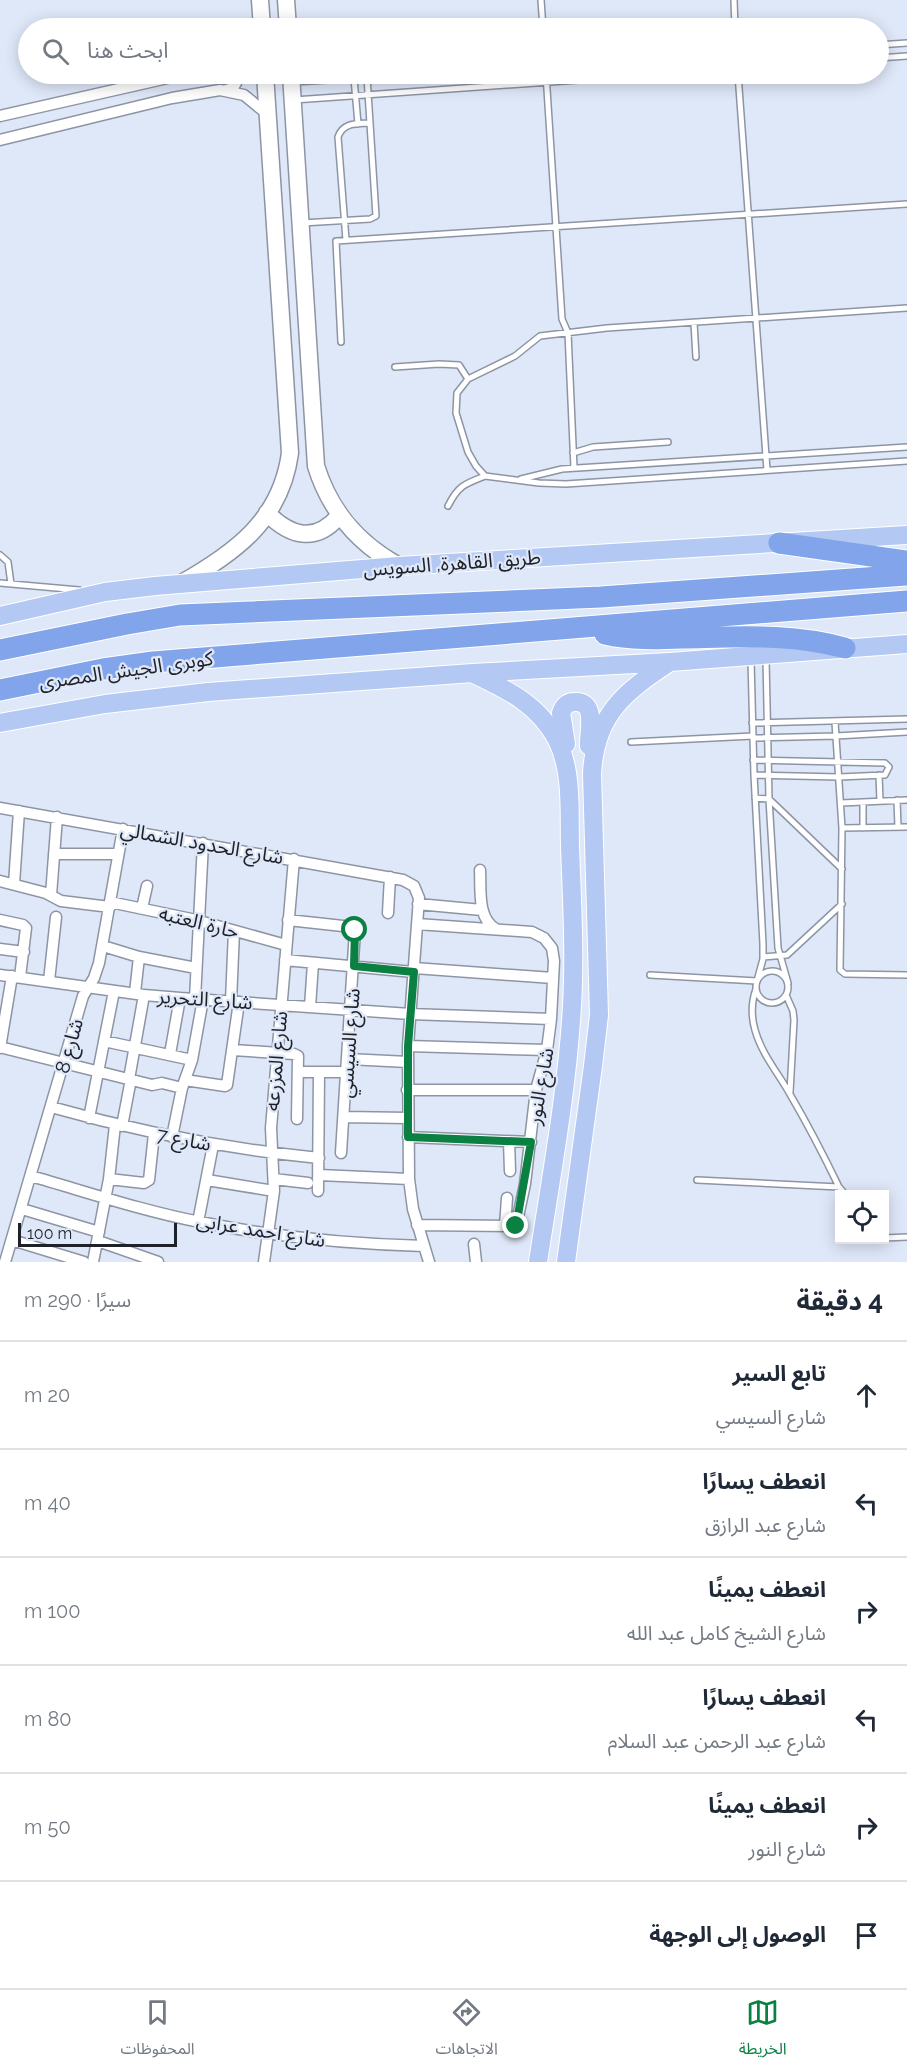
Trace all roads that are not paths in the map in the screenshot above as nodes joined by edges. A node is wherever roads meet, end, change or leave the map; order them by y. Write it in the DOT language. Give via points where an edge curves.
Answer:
graph roads {
  1 [pos="260,0"];
  2 [pos="286,0"];
  3 [pos="542,0"];
  4 [pos="734,0"];
  5 [pos="261,18"];
  6 [pos="287,18"];
  7 [pos="543,18"];
  8 [pos="735,18"];
  9 [pos="907,43"];
  10 [pos="889,44"];
  11 [pos="907,56"];
  12 [pos="889,57"];
  13 [pos="140,84"];
  14 [pos="235,84"];
  15 [pos="265,84"];
  16 [pos="291,84"];
  17 [pos="355,84"];
  18 [pos="367,84"];
  19 [pos="517,84"];
  20 [pos="547,84"];
  21 [pos="739,84"];
  22 [pos="226,90"];
  23 [pos="368,94"];
  24 [pos="356,95"];
  25 [pos="292,100"];
  26 [pos="266,113"];
  27 [pos="0,116"];
  28 [pos="370,123"];
  29 [pos="358,124"];
  30 [pos="0,140"];
  31 [pos="907,204"];
  32 [pos="749,215"];
  33 [pos="344,222"];
  34 [pos="300,224"];
  35 [pos="556,226"];
  36 [pos="346,240"];
  37 [pos="907,308"];
  38 [pos="756,319"];
  39 [pos="694,323"];
  40 [pos="568,333"];
  41 [pos="341,342"];
  42 [pos="696,357"];
  43 [pos="395,367"];
  44 [pos="468,379"];
  45 [pos="668,442"];
  46 [pos="907,447"];
  47 [pos="573,453"];
  48 [pos="766,455"];
  49 [pos="907,461"];
  50 [pos="574,468"];
  51 [pos="767,470"];
  52 [pos="485,476"];
  53 [pos="516,480"];
  54 [pos="448,506"];
  55 [pos="267,513"];
  56 [pos="339,516"];
  57 [pos="907,535"];
  58 [pos="779,543"];
  59 [pos="0,555"];
  60 [pos="907,561"];
  61 [pos="399,566"];
  62 [pos="907,575"];
  63 [pos="0,583"];
  64 [pos="11,584"];
  65 [pos="180,584"];
  66 [pos="105,592"];
  67 [pos="907,601"];
  68 [pos="234,613"];
  69 [pos="0,616"];
  70 [pos="581,628"];
  71 [pos="907,644"];
  72 [pos="845,648"];
  73 [pos="0,650"];
  74 [pos="758,655"];
  75 [pos="670,662"];
  76 [pos="473,673"];
  77 [pos="0,690"];
  78 [pos="907,719"];
  79 [pos="896,720"];
  80 [pos="835,722"];
  81 [pos="0,723"];
  82 [pos="752,723"];
  83 [pos="769,723"];
  84 [pos="897,732"];
  85 [pos="907,732"];
  86 [pos="836,736"];
  87 [pos="753,737"];
  88 [pos="769,738"];
  89 [pos="632,742"];
  90 [pos="753,760"];
  91 [pos="770,761"];
  92 [pos="592,762"];
  93 [pos="838,762"];
  94 [pos="566,766"];
  95 [pos="754,775"];
  96 [pos="769,775"];
  97 [pos="879,775"];
  98 [pos="839,777"];
  99 [pos="755,798"];
  100 [pos="769,799"];
  101 [pos="897,800"];
  102 [pos="907,800"];
  103 [pos="880,801"];
  104 [pos="863,802"];
  105 [pos="841,803"];
  106 [pos="0,808"];
  107 [pos="19,811"];
  108 [pos="57,817"];
  109 [pos="898,827"];
  110 [pos="907,827"];
  111 [pos="842,828"];
  112 [pos="863,828"];
  113 [pos="123,829"];
  114 [pos="203,843"];
  115 [pos="54,854"];
  116 [pos="118,854"];
  117 [pos="294,859"];
  118 [pos="843,869"];
  119 [pos="480,870"];
  120 [pos="390,877"];
  121 [pos="0,881"];
  122 [pos="14,884"];
  123 [pos="0,886"];
  124 [pos="147,886"];
  125 [pos="51,895"];
  126 [pos="110,904"];
  127 [pos="418,904"];
  128 [pos="842,904"];
  129 [pos="142,908"];
  130 [pos="482,910"];
  131 [pos="388,913"];
  132 [pos="56,917"];
  133 [pos="0,920"];
  134 [pos="288,920"];
  135 [pos="199,921"];
  136 [pos="417,924"];
  137 [pos="496,929"];
  138 [pos="234,931"];
  139 [pos="286,945"];
  140 [pos="103,946"];
  141 [pos="0,949"];
  142 [pos="24,952"];
  143 [pos="139,957"];
  144 [pos="762,957"];
  145 [pos="780,957"];
  146 [pos="285,960"];
  147 [pos="313,963"];
  148 [pos="354,966"];
  149 [pos="196,968"];
  150 [pos="414,970"];
  151 [pos="0,975"];
  152 [pos="650,975"];
  153 [pos="907,975"];
  154 [pos="16,977"];
  155 [pos="553,978"];
  156 [pos="49,981"];
  157 [pos="758,981"];
  158 [pos="788,982"];
  159 [pos="88,987"];
  160 [pos="756,989"];
  161 [pos="114,991"];
  162 [pos="139,994"];
  163 [pos="786,995"];
  164 [pos="180,998"];
  165 [pos="199,999"];
  166 [pos="235,1002"];
  167 [pos="281,1005"];
  168 [pos="310,1007"];
  169 [pos="351,1010"];
  170 [pos="410,1014"];
  171 [pos="551,1019"];
  172 [pos="104,1041"];
  173 [pos="408,1046"];
  174 [pos="0,1047"];
  175 [pos="134,1047"];
  176 [pos="233,1050"];
  177 [pos="547,1050"];
  178 [pos="170,1054"];
  179 [pos="277,1054"];
  180 [pos="348,1059"];
  181 [pos="192,1060"];
  182 [pos="64,1062"];
  183 [pos="408,1062"];
  184 [pos="98,1071"];
  185 [pos="298,1072"];
  186 [pos="319,1072"];
  187 [pos="347,1072"];
  188 [pos="130,1079"];
  189 [pos="184,1084"];
  190 [pos="407,1090"];
  191 [pos="536,1090"];
  192 [pos="790,1094"];
  193 [pos="51,1107"];
  194 [pos="344,1116"];
  195 [pos="89,1118"];
  196 [pos="408,1118"];
  197 [pos="297,1119"];
  198 [pos="119,1125"];
  199 [pos="154,1134"];
  200 [pos="172,1137"];
  201 [pos="408,1137"];
  202 [pos="509,1141"];
  203 [pos="531,1142"];
  204 [pos="213,1145"];
  205 [pos="341,1153"];
  206 [pos="272,1154"];
  207 [pos="319,1158"];
  208 [pos="510,1171"];
  209 [pos="319,1175"];
  210 [pos="31,1176"];
  211 [pos="109,1179"];
  212 [pos="409,1179"];
  213 [pos="207,1180"];
  214 [pos="697,1180"];
  215 [pos="308,1183"];
  216 [pos="274,1185"];
  217 [pos="839,1187"];
  218 [pos="842,1190"];
  219 [pos="318,1191"];
  220 [pos="105,1197"];
  221 [pos="507,1198"];
  222 [pos="22,1209"];
  223 [pos="198,1222"];
  224 [pos="417,1225"];
  225 [pos="509,1226"];
  226 [pos="270,1234"];
  227 [pos="99,1237"];
  228 [pos="907,1237"];
  229 [pos="889,1238"];
  230 [pos="12,1240"];
  231 [pos="474,1244"];
  232 [pos="424,1246"];
  233 [pos="5,1262"];
  234 [pos="84,1262"];
  235 [pos="93,1262"];
  236 [pos="158,1262"];
  237 [pos="264,1262"];
  238 [pos="429,1262"];
  239 [pos="476,1262"];
  240 [pos="538,1262"];
  241 [pos="566,1262"];
  1 -- 5 [label="street"];
  2 -- 6 [label="street"];
  3 -- 7 [label="lane"];
  4 -- 8 [label="lane"];
  9 -- 10 [label="lane"];
  11 -- 12 [label="lane"];
  13 -- 27 [label="street"];
  14 -- 22 [label="street"];
  15 -- 26 [label="street"];
  16 -- 25 [label="street"];
  17 -- 24 [label="lane"];
  18 -- 23 [label="lane"];
  19 -- 23 [label="lane"];
  20 -- 35 [label="lane"];
  21 -- 32 [label="lane"];
  22 -- 26 [label="street" via="244,95"];
  22 -- 30 [label="street" via="172,98"];
  23 -- 24 [label="lane"];
  23 -- 28 [label="lane"];
  24 -- 25 [label="lane"];
  24 -- 29 [label="lane"];
  25 -- 34 [label="street"];
  26 -- 55 [label="street" via="290,453 287,475"];
  28 -- 29 [label="lane"];
  28 -- 33 [label="lane" via="376,216"];
  29 -- 33 [label="lane" via="346,126 338,137"];
  31 -- 32 [label="lane"];
  32 -- 35 [label="lane"];
  32 -- 38 [label="lane"];
  33 -- 34 [label="lane"];
  33 -- 36 [label="lane"];
  34 -- 56 [label="street" via="316,466"];
  35 -- 36 [label="lane"];
  35 -- 40 [label="lane" via="562,319"];
  36 -- 41 [label="lane" via="336,241"];
  37 -- 38 [label="lane"];
  38 -- 39 [label="lane"];
  38 -- 48 [label="lane"];
  39 -- 40 [label="lane"];
  39 -- 42 [label="lane"];
  40 -- 44 [label="lane" via="540,336 514,356"];
  40 -- 47 [label="lane"];
  43 -- 44 [label="lane" via="459,365"];
  44 -- 52 [label="lane" via="457,393 456,413 468,452"];
  45 -- 47 [label="lane" via="594,447"];
  46 -- 48 [label="lane"];
  47 -- 50 [label="lane"];
  48 -- 50 [label="lane"];
  48 -- 51 [label="lane"];
  49 -- 51 [label="lane"];
  50 -- 53 [label="lane"];
  51 -- 53 [label="lane" via="566,484"];
  52 -- 53 [label="lane"];
  52 -- 54 [label="lane" via="463,485"];
  55 -- 56 [label="street" via="286,529 305,534 324,529"];
  55 -- 65 [label="street" via="227,556"];
  56 -- 61 [label="street" via="372,549"];
  57 -- 58 [label="main road, طريق القاهرة, السويس"];
  58 -- 60 [label="highway"];
  58 -- 61 [label="main road, طريق القاهرة, السويس"];
  59 -- 64 [label="lane" via="8,562"];
  61 -- 65 [label="main road, طريق القاهرة, السويس"];
  62 -- 68 [label="highway, طريق القاهرة, السويس" via="601,597"];
  63 -- 64 [label="lane"];
  64 -- 66 [label="lane"];
  65 -- 66 [label="main road, طريق القاهرة, السويس"];
  66 -- 69 [label="main road, طريق القاهرة, السويس"];
  67 -- 70 [label="highway"];
  68 -- 73 [label="highway, كوبرى الجيش المصرى" via="154,619"];
  70 -- 72 [label="highway" via="638,638 795,638"];
  70 -- 77 [label="highway, كوبرى الجيش المصرى" via="202,657 123,666"];
  71 -- 72 [label="main road"];
  72 -- 74 [label="main road"];
  74 -- 75 [label="main road"];
  74 -- 82 [label="lane"];
  74 -- 83 [label="lane"];
  75 -- 76 [label="main road"];
  75 -- 92 [label="main road" via="636,684 612,709 597,740"];
  76 -- 81 [label="main road" via="156,697"];
  76 -- 94 [label="main road" via="519,697 538,712 559,743"];
  78 -- 79 [label="lane"];
  79 -- 80 [label="lane"];
  79 -- 84 [label="lane"];
  80 -- 83 [label="lane"];
  80 -- 86 [label="lane"];
  82 -- 83 [label="lane"];
  82 -- 87 [label="lane"];
  83 -- 88 [label="lane"];
  84 -- 85 [label="lane"];
  84 -- 86 [label="lane"];
  86 -- 88 [label="lane"];
  86 -- 93 [label="lane"];
  87 -- 88 [label="lane"];
  87 -- 89 [label="lane"];
  87 -- 90 [label="lane"];
  88 -- 91 [label="lane"];
  90 -- 91 [label="lane"];
  90 -- 95 [label="lane"];
  91 -- 93 [label="lane"];
  91 -- 96 [label="lane"];
  92 -- 94 [label="main road" via="589,711 572,702 561,713"];
  92 -- 241 [label="main road" via="598,1015"];
  93 -- 97 [label="lane" via="887,764 888,772"];
  93 -- 98 [label="lane"];
  94 -- 240 [label="main road" via="572,1008 565,1086"];
  95 -- 96 [label="lane"];
  95 -- 99 [label="lane"];
  96 -- 98 [label="lane"];
  96 -- 100 [label="lane"];
  97 -- 98 [label="lane"];
  97 -- 103 [label="lane"];
  98 -- 105 [label="lane"];
  99 -- 100 [label="lane"];
  99 -- 144 [label="lane"];
  100 -- 118 [label="lane"];
  100 -- 145 [label="lane"];
  101 -- 102 [label="lane"];
  101 -- 103 [label="lane"];
  101 -- 109 [label="lane"];
  103 -- 104 [label="lane"];
  104 -- 105 [label="lane"];
  104 -- 112 [label="lane"];
  105 -- 111 [label="lane"];
  106 -- 107 [label="street, شارع الحدود الشمالي"];
  107 -- 108 [label="street, شارع الحدود الشمالي"];
  107 -- 122 [label="street"];
  108 -- 113 [label="street, شارع الحدود الشمالي"];
  108 -- 115 [label="street"];
  109 -- 110 [label="lane"];
  109 -- 112 [label="lane"];
  111 -- 112 [label="lane"];
  111 -- 118 [label="lane"];
  113 -- 114 [label="street, شارع الحدود الشمالي"];
  113 -- 116 [label="street, شارع 8"];
  114 -- 117 [label="street, شارع الحدود الشمالي"];
  114 -- 135 [label="street"];
  115 -- 116 [label="street"];
  115 -- 125 [label="street"];
  116 -- 126 [label="street, شارع 8"];
  117 -- 120 [label="street, شارع الحدود الشمالي"];
  117 -- 134 [label="street, شارع المزرعه"];
  118 -- 128 [label="lane"];
  119 -- 130 [label="street"];
  120 -- 127 [label="street, شارع الحدود الشمالي" via="414,886"];
  120 -- 131 [label="street"];
  121 -- 122 [label="street, حارة العتبه"];
  121 -- 123 [label="street"];
  122 -- 125 [label="street, حارة العتبه"];
  124 -- 129 [label="street"];
  125 -- 126 [label="street, حارة العتبه" via="61,901"];
  126 -- 129 [label="street, حارة العتبه"];
  126 -- 140 [label="street, شارع 8"];
  127 -- 130 [label="street"];
  127 -- 136 [label="street"];
  128 -- 145 [label="lane" via="789,954"];
  128 -- 153 [label="lane" via="842,973"];
  129 -- 135 [label="street, حارة العتبه"];
  130 -- 137 [label="street" via="486,921"];
  132 -- 156 [label="street"];
  133 -- 142 [label="street" via="25,926"];
  134 -- 139 [label="street, شارع المزرعه"];
  134 -- 148 [label="street, شارع السيسي" via="354,928"];
  135 -- 138 [label="street, حارة العتبه"];
  135 -- 149 [label="street"];
  136 -- 137 [label="street"];
  136 -- 150 [label="street"];
  137 -- 155 [label="street, شارع النور" via="532,932 544,938 552,948"];
  138 -- 139 [label="street, حارة العتبه"];
  138 -- 166 [label="street"];
  139 -- 146 [label="street, شارع المزرعه"];
  140 -- 143 [label="street"];
  140 -- 159 [label="street, شارع 8"];
  141 -- 142 [label="street"];
  142 -- 154 [label="street"];
  143 -- 149 [label="street"];
  143 -- 162 [label="street"];
  144 -- 145 [label="lane"];
  144 -- 157 [label="lane"];
  145 -- 158 [label="lane"];
  146 -- 147 [label="street"];
  146 -- 167 [label="street, شارع المزرعه"];
  147 -- 148 [label="street"];
  147 -- 168 [label="street"];
  148 -- 150 [label="street"];
  148 -- 169 [label="street, شارع السيسي"];
  149 -- 165 [label="street"];
  150 -- 155 [label="street"];
  150 -- 170 [label="street"];
  151 -- 154 [label="street, شارع التحرير"];
  152 -- 157 [label="lane"];
  154 -- 156 [label="street, شارع التحرير"];
  154 -- 174 [label="street"];
  155 -- 171 [label="street, شارع النور"];
  156 -- 159 [label="street, شارع التحرير"];
  157 -- 158 [label="lane" via="761,975 773,971"];
  157 -- 160 [label="lane"];
  158 -- 163 [label="lane"];
  159 -- 161 [label="street, شارع التحرير"];
  159 -- 182 [label="street, شارع 8"];
  160 -- 163 [label="lane" via="762,999 772,1003"];
  160 -- 192 [label="lane" via="751,1007 755,1031"];
  161 -- 162 [label="street, شارع التحرير"];
  161 -- 172 [label="street"];
  162 -- 164 [label="street, شارع التحرير"];
  162 -- 175 [label="street"];
  163 -- 192 [label="lane" via="794,1020"];
  164 -- 165 [label="street, شارع التحرير"];
  164 -- 178 [label="street"];
  165 -- 166 [label="street, شارع التحرير"];
  165 -- 181 [label="street"];
  166 -- 167 [label="street, شارع التحرير"];
  166 -- 176 [label="street"];
  167 -- 168 [label="street, شارع التحرير"];
  167 -- 179 [label="street, شارع المزرعه"];
  168 -- 169 [label="street, شارع التحرير"];
  169 -- 170 [label="street, شارع التحرير"];
  169 -- 180 [label="street, شارع السيسي"];
  170 -- 171 [label="street, شارع التحرير"];
  170 -- 173 [label="street"];
  171 -- 177 [label="street, شارع النور"];
  172 -- 175 [label="street"];
  172 -- 184 [label="street"];
  173 -- 177 [label="street"];
  173 -- 183 [label="street"];
  174 -- 182 [label="street"];
  175 -- 178 [label="street"];
  175 -- 188 [label="street"];
  176 -- 179 [label="street"];
  176 -- 189 [label="street" via="227,1085"];
  177 -- 191 [label="street, شارع النور"];
  178 -- 181 [label="street"];
  179 -- 185 [label="street" via="296,1054"];
  179 -- 206 [label="street, شارع المزرعه"];
  180 -- 183 [label="street"];
  180 -- 187 [label="street, شارع السيسي"];
  181 -- 189 [label="street"];
  182 -- 184 [label="street"];
  182 -- 193 [label="street, شارع 8"];
  183 -- 190 [label="street"];
  184 -- 188 [label="street"];
  184 -- 195 [label="street"];
  185 -- 186 [label="street"];
  185 -- 197 [label="street"];
  186 -- 187 [label="street"];
  186 -- 207 [label="street"];
  187 -- 194 [label="street, شارع السيسي"];
  188 -- 189 [label="street" via="152,1085"];
  188 -- 198 [label="street"];
  189 -- 200 [label="street"];
  190 -- 191 [label="street"];
  190 -- 196 [label="street"];
  191 -- 203 [label="street, شارع النور"];
  192 -- 217 [label="lane"];
  193 -- 195 [label="street, شارع 7"];
  193 -- 210 [label="street, شارع 8"];
  194 -- 196 [label="street"];
  194 -- 205 [label="street, شارع السيسي"];
  195 -- 198 [label="street, شارع 7"];
  196 -- 201 [label="street"];
  198 -- 199 [label="street, شارع 7"];
  198 -- 211 [label="street"];
  199 -- 200 [label="street, شارع 7"];
  199 -- 211 [label="street" via="148,1180 144,1183"];
  200 -- 204 [label="street, شارع 7"];
  201 -- 202 [label="street"];
  201 -- 212 [label="street"];
  202 -- 203 [label="street"];
  202 -- 208 [label="street"];
  203 -- 225 [label="street, شارع النور" via="517,1224"];
  204 -- 206 [label="street, شارع 7"];
  204 -- 213 [label="street"];
  206 -- 207 [label="street, شارع 7"];
  206 -- 216 [label="street, شارع المزرعه"];
  207 -- 209 [label="street"];
  209 -- 212 [label="street"];
  209 -- 219 [label="street"];
  210 -- 220 [label="street, شارع احمد عرابى"];
  210 -- 222 [label="street, شارع 8"];
  211 -- 220 [label="street"];
  212 -- 224 [label="street"];
  213 -- 216 [label="street"];
  213 -- 223 [label="street"];
  214 -- 217 [label="lane"];
  215 -- 216 [label="street"];
  216 -- 226 [label="street, شارع المزرعه"];
  217 -- 218 [label="lane"];
  220 -- 223 [label="street, شارع احمد عرابى"];
  220 -- 227 [label="street"];
  221 -- 225 [label="street"];
  222 -- 227 [label="street"];
  222 -- 230 [label="street, شارع 8"];
  223 -- 226 [label="street, شارع احمد عرابى"];
  224 -- 225 [label="street"];
  224 -- 232 [label="street"];
  226 -- 232 [label="street, شارع احمد عرابى"];
  226 -- 237 [label="street, شارع المزرعه"];
  227 -- 235 [label="street"];
  227 -- 236 [label="street"];
  228 -- 229 [label="lane"];
  230 -- 233 [label="street, شارع 8"];
  230 -- 234 [label="street"];
  231 -- 239 [label="street"];
  232 -- 238 [label="street"];
}
